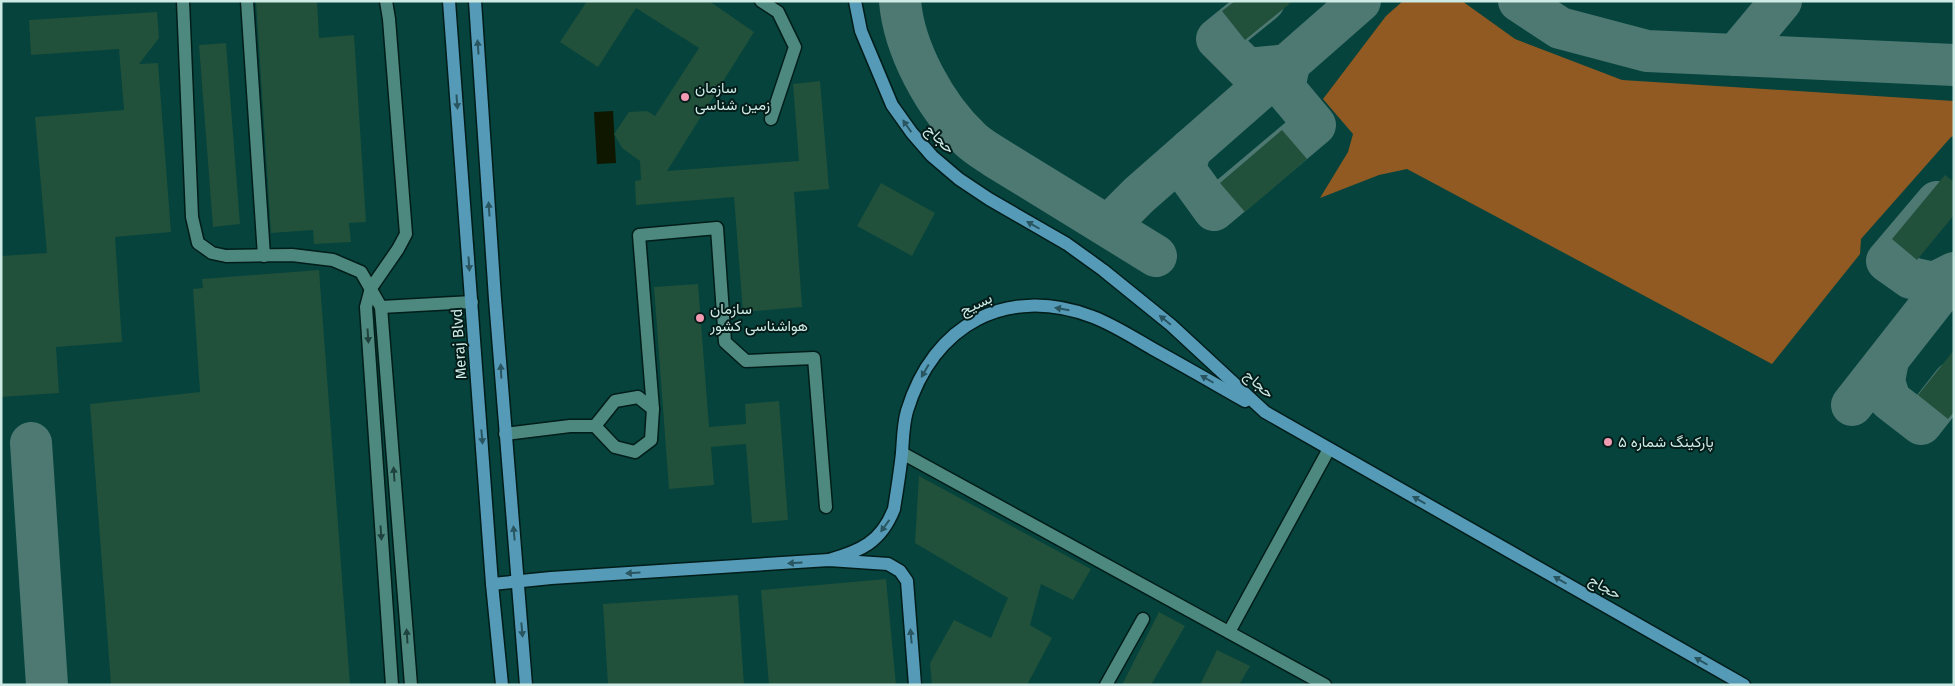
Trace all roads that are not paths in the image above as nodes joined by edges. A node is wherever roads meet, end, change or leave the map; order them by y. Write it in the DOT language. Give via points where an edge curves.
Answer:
graph roads {
  1 [pos="183,1"];
  2 [pos="247,1"];
  3 [pos="386,1"];
  4 [pos="449,1"];
  5 [pos="475,1"];
  6 [pos="762,1"];
  7 [pos="856,1"];
  8 [pos="771,119"];
  9 [pos="264,256"];
  10 [pos="371,288"];
  11 [pos="495,300"];
  12 [pos="472,302"];
  13 [pos="381,307"];
  14 [pos="653,410"];
  15 [pos="1265,412"];
  16 [pos="595,426"];
  17 [pos="505,434"];
  18 [pos="1329,449"];
  19 [pos="902,453"];
  20 [pos="826,507"];
  21 [pos="829,560"];
  22 [pos="518,582"];
  23 [pos="492,584"];
  24 [pos="1143,619"];
  25 [pos="1229,632"];
  26 [pos="392,685"];
  27 [pos="411,685"];
  28 [pos="502,685"];
  29 [pos="526,685"];
  30 [pos="916,685"];
  31 [pos="1106,685"];
  32 [pos="1325,685"];
  33 [pos="1744,685"];
  1 -- 9 [label="street" via="192,217 198,243 212,253 226,256"];
  2 -- 9 [label="street"];
  3 -- 10 [label="street" via="406,234"];
  4 -- 12 [label="main road, Meraj Blvd, one-way"];
  11 -- 5 [label="main road, one-way"];
  6 -- 8 [label="street" via="778,12 795,47"];
  15 -- 7 [label="main road, حجاج, one-way" via="1171,325 1103,270 1067,244 988,199 932,156 892,105 861,30"];
  9 -- 10 [label="street" via="292,255 333,260 362,272"];
  10 -- 13 [label="street"];
  10 -- 26 [label="street, one-way" via="366,307"];
  11 -- 12 [label="main road"];
  17 -- 11 [label="main road, one-way"];
  12 -- 13 [label="street"];
  12 -- 23 [label="main road, Meraj Blvd, one-way"];
  27 -- 13 [label="street, one-way"];
  14 -- 16 [label="street" via="638,398 615,401"];
  14 -- 16 [label="street" via="651,440 635,452 614,447"];
  14 -- 20 [label="street" via="639,235 717,228 725,342 746,361 814,358"];
  15 -- 18 [label="main road, حجاج"];
  15 -- 19 [label="main road, بسیج, one-way" via="1093,317 1066,309 1019,307 996,310 974,320 952,336 936,354 907,413"];
  16 -- 17 [label="street"];
  22 -- 17 [label="main road, one-way"];
  18 -- 25 [label="street"];
  33 -- 18 [label="main road, حجاج, one-way"];
  19 -- 21 [label="main road, بسیج, one-way" via="894,509 882,532 857,552"];
  19 -- 25 [label="street"];
  21 -- 22 [label="main road, one-way"];
  30 -- 21 [label="main road, one-way" via="907,581 900,571 888,564"];
  22 -- 23 [label="main road"];
  22 -- 29 [label="main road, one-way"];
  23 -- 28 [label="main road, Meraj Blvd"];
  24 -- 31 [label="street"];
  25 -- 32 [label="street"];
}
